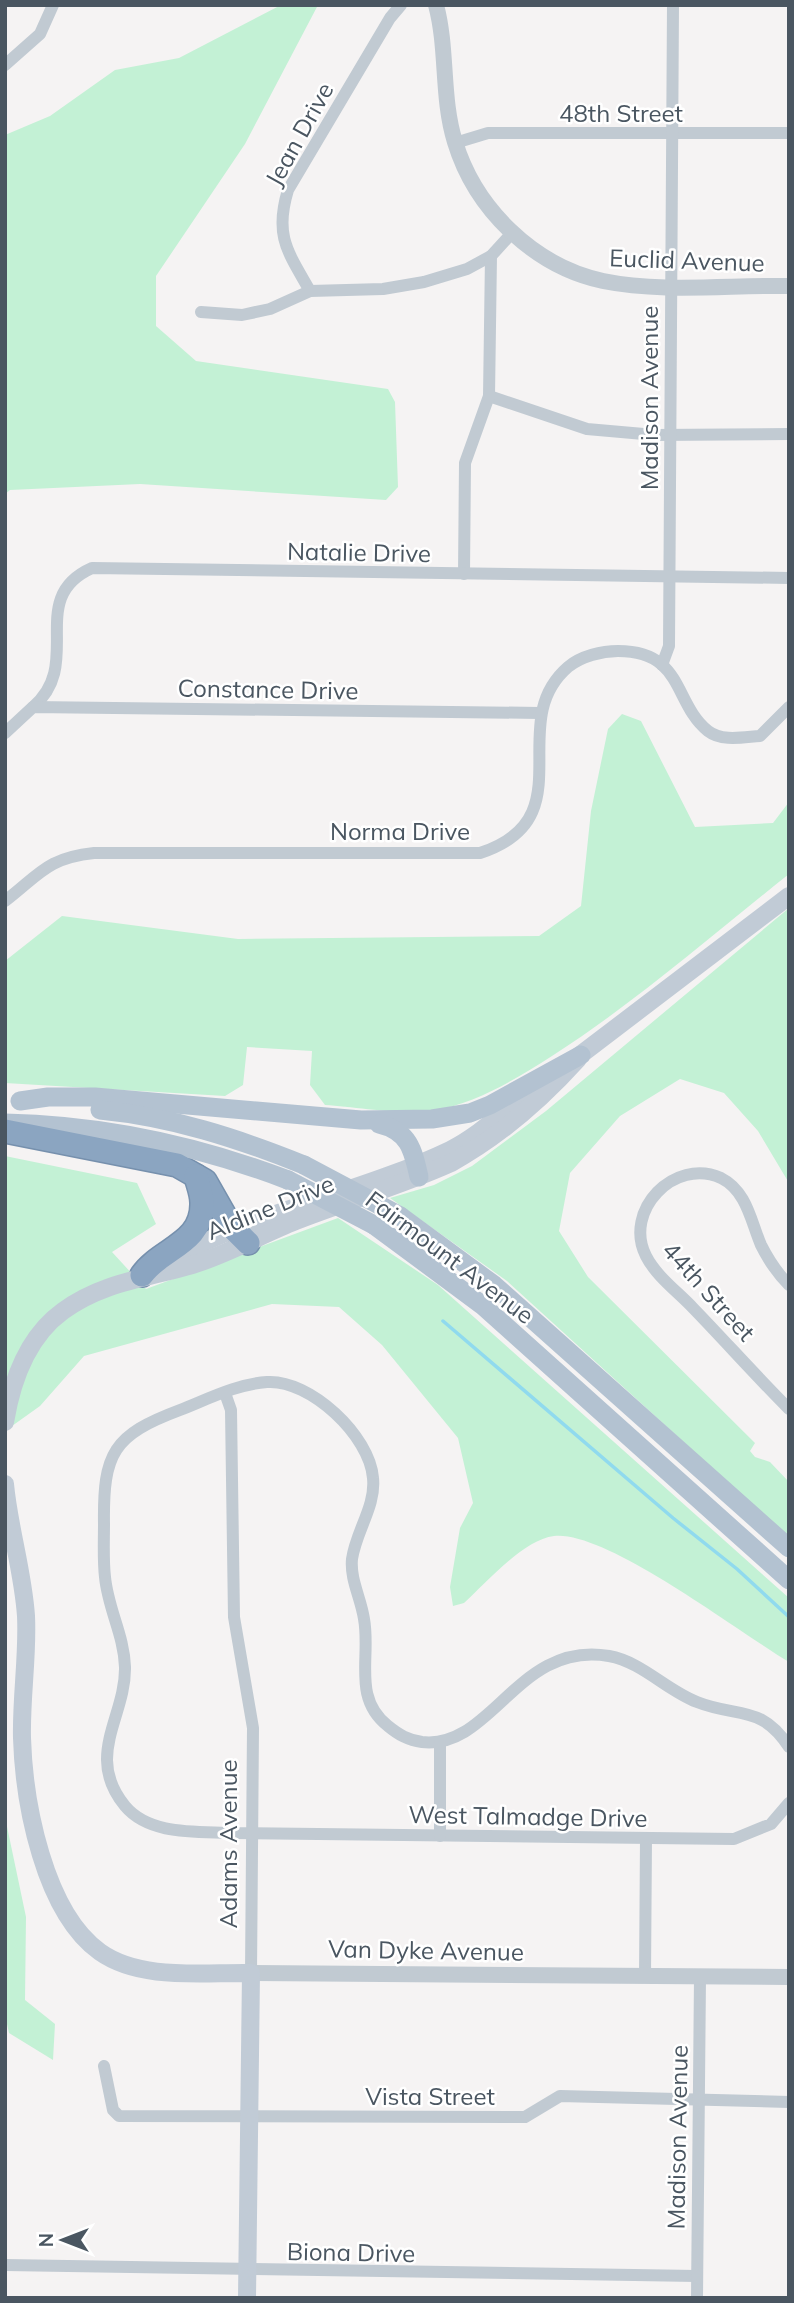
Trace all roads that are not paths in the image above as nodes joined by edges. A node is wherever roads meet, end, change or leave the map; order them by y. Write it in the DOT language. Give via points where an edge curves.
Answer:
graph roads {
  1 [pos="52,5"];
  2 [pos="401,5"];
  3 [pos="436,5"];
  4 [pos="673,5"];
  5 [pos="5,65"];
  6 [pos="789,133"];
  7 [pos="672,134"];
  8 [pos="455,143"];
  9 [pos="512,233"];
  10 [pos="491,256"];
  11 [pos="671,285"];
  12 [pos="789,286"];
  13 [pos="310,290"];
  14 [pos="201,312"];
  15 [pos="489,396"];
  16 [pos="789,434"];
  17 [pos="670,435"];
  18 [pos="464,574"];
  19 [pos="669,576"];
  20 [pos="789,578"];
  21 [pos="662,665"];
  22 [pos="33,707"];
  23 [pos="789,707"];
  24 [pos="540,713"];
  25 [pos="5,733"];
  26 [pos="789,896"];
  27 [pos="5,901"];
  28 [pos="581,1055"];
  29 [pos="13,1101"];
  30 [pos="361,1120"];
  31 [pos="5,1123"];
  32 [pos="5,1131"];
  33 [pos="417,1170"];
  34 [pos="196,1176"];
  35 [pos="242,1237"];
  36 [pos="142,1275"];
  37 [pos="789,1285"];
  38 [pos="225,1393"];
  39 [pos="789,1409"];
  40 [pos="5,1422"];
  41 [pos="5,1484"];
  42 [pos="789,1548"];
  43 [pos="789,1580"];
  44 [pos="440,1743"];
  45 [pos="789,1747"];
  46 [pos="789,1803"];
  47 [pos="253,1833"];
  48 [pos="440,1836"];
  49 [pos="646,1838"];
  50 [pos="251,1973"];
  51 [pos="645,1977"];
  52 [pos="700,1977"];
  53 [pos="789,1977"];
  54 [pos="104,2066"];
  55 [pos="699,2098"];
  56 [pos="789,2102"];
  57 [pos="249,2117"];
  58 [pos="5,2265"];
  59 [pos="248,2272"];
  60 [pos="697,2276"];
  61 [pos="247,2298"];
  62 [pos="697,2298"];
  1 -- 5 [label="street" via="40,34"];
  2 -- 13 [label="street, Jean Drive" via="288,190 281,213 282,233 287,252"];
  3 -- 8 [label="street"];
  4 -- 7 [label="street, Madison Avenue"];
  6 -- 7 [label="street, 48th Street"];
  7 -- 8 [label="street, 48th Street" via="488,133"];
  7 -- 11 [label="street, Madison Avenue"];
  8 -- 9 [label="street" via="484,201"];
  9 -- 10 [label="street"];
  9 -- 11 [label="street, Euclid Avenue" via="580,274 628,285"];
  10 -- 13 [label="street" via="424,282 383,289"];
  10 -- 15 [label="street"];
  11 -- 12 [label="street, Euclid Avenue"];
  11 -- 17 [label="street, Madison Avenue"];
  13 -- 14 [label="street" via="270,309 242,315"];
  15 -- 17 [label="street" via="587,429"];
  15 -- 18 [label="street" via="465,463"];
  16 -- 17 [label="street"];
  17 -- 19 [label="street, Madison Avenue"];
  18 -- 19 [label="street, Natalie Drive"];
  18 -- 22 [label="street, Natalie Drive" via="92,568 73,577 60,596 53,681"];
  19 -- 20 [label="street, Natalie Drive"];
  19 -- 21 [label="street, Madison Avenue" via="669,646"];
  21 -- 23 [label="street, Norma Drive" via="709,731 728,738 760,736"];
  21 -- 24 [label="street, Norma Drive" via="633,652 602,652 570,665"];
  22 -- 24 [label="street, Constance Drive"];
  22 -- 25 [label="street"];
  24 -- 27 [label="street, Norma Drive" via="539,795 528,823 495,848 480,853 94,853 46,866"];
  26 -- 28 [label="main road, Aldine Drive"];
  28 -- 30 [label="main road" via="470,1113 432,1119"];
  28 -- 33 [label="main road, Aldine Drive" via="550,1090 489,1140"];
  29 -- 30 [label="main road" via="95,1097"];
  29 -- 42 [label="main road, Fairmount Avenue, bridge" via="179,1122 235,1137 304,1165 400,1216 494,1285"];
  30 -- 33 [label="main road" via="400,1131"];
  31 -- 43 [label="main road, Fairmount Avenue, bridge" via="110,1131 178,1144 288,1180 374,1225 482,1305"];
  32 -- 34 [label="highway" via="167,1161"];
  33 -- 35 [label="main road, Aldine Drive"];
  34 -- 35 [label="highway" via="205,1181"];
  34 -- 36 [label="highway" via="202,1204 197,1227 186,1242 152,1260"];
  35 -- 36 [label="main road, Aldine Drive" via="176,1256"];
  36 -- 40 [label="main road, Aldine Drive" via="61,1311 40,1333 22,1360"];
  37 -- 39 [label="street, 44th Street" via="762,1247 739,1194 721,1178 690,1173 659,1189 641,1222 647,1257"];
  38 -- 44 [label="street, West Talmadge Drive" via="271,1381 301,1388 316,1397 365,1450 374,1480 352,1570 364,1616 365,1692 381,1721 400,1735"];
  38 -- 47 [label="street, Adams Avenue" via="231,1410 234,1617 253,1728"];
  38 -- 47 [label="street, West Talmadge Drive" via="145,1423 110,1459 104,1489 104,1577 123,1641 125,1672 106,1759 110,1780 137,1817 174,1830"];
  41 -- 50 [label="main road, Van Dyke Avenue" via="24,1586 22,1736 26,1780 50,1881 76,1928 100,1952 133,1968"];
  44 -- 45 [label="street" via="473,1726 541,1668 594,1655 631,1662 703,1705 764,1719"];
  44 -- 48 [label="street"];
  46 -- 49 [label="street, West Talmadge Drive" via="771,1824 734,1839"];
  47 -- 48 [label="street, West Talmadge Drive"];
  47 -- 50 [label="street, Adams Avenue"];
  48 -- 49 [label="street, West Talmadge Drive"];
  49 -- 51 [label="street"];
  50 -- 51 [label="street, Van Dyke Avenue"];
  50 -- 57 [label="main road, Adams Avenue"];
  51 -- 52 [label="street, Van Dyke Avenue"];
  52 -- 53 [label="street, Van Dyke Avenue"];
  52 -- 55 [label="street, Madison Avenue"];
  54 -- 57 [label="street, Vista Street" via="113,2110 119,2116"];
  55 -- 56 [label="street, Vista Street"];
  55 -- 57 [label="street, Vista Street" via="560,2096 525,2117"];
  55 -- 60 [label="street, Madison Avenue"];
  57 -- 59 [label="main road, Adams Avenue"];
  58 -- 59 [label="street, Biona Drive"];
  59 -- 60 [label="street, Biona Drive"];
  59 -- 61 [label="main road, Adams Avenue"];
  60 -- 62 [label="street, Madison Avenue"];
}
